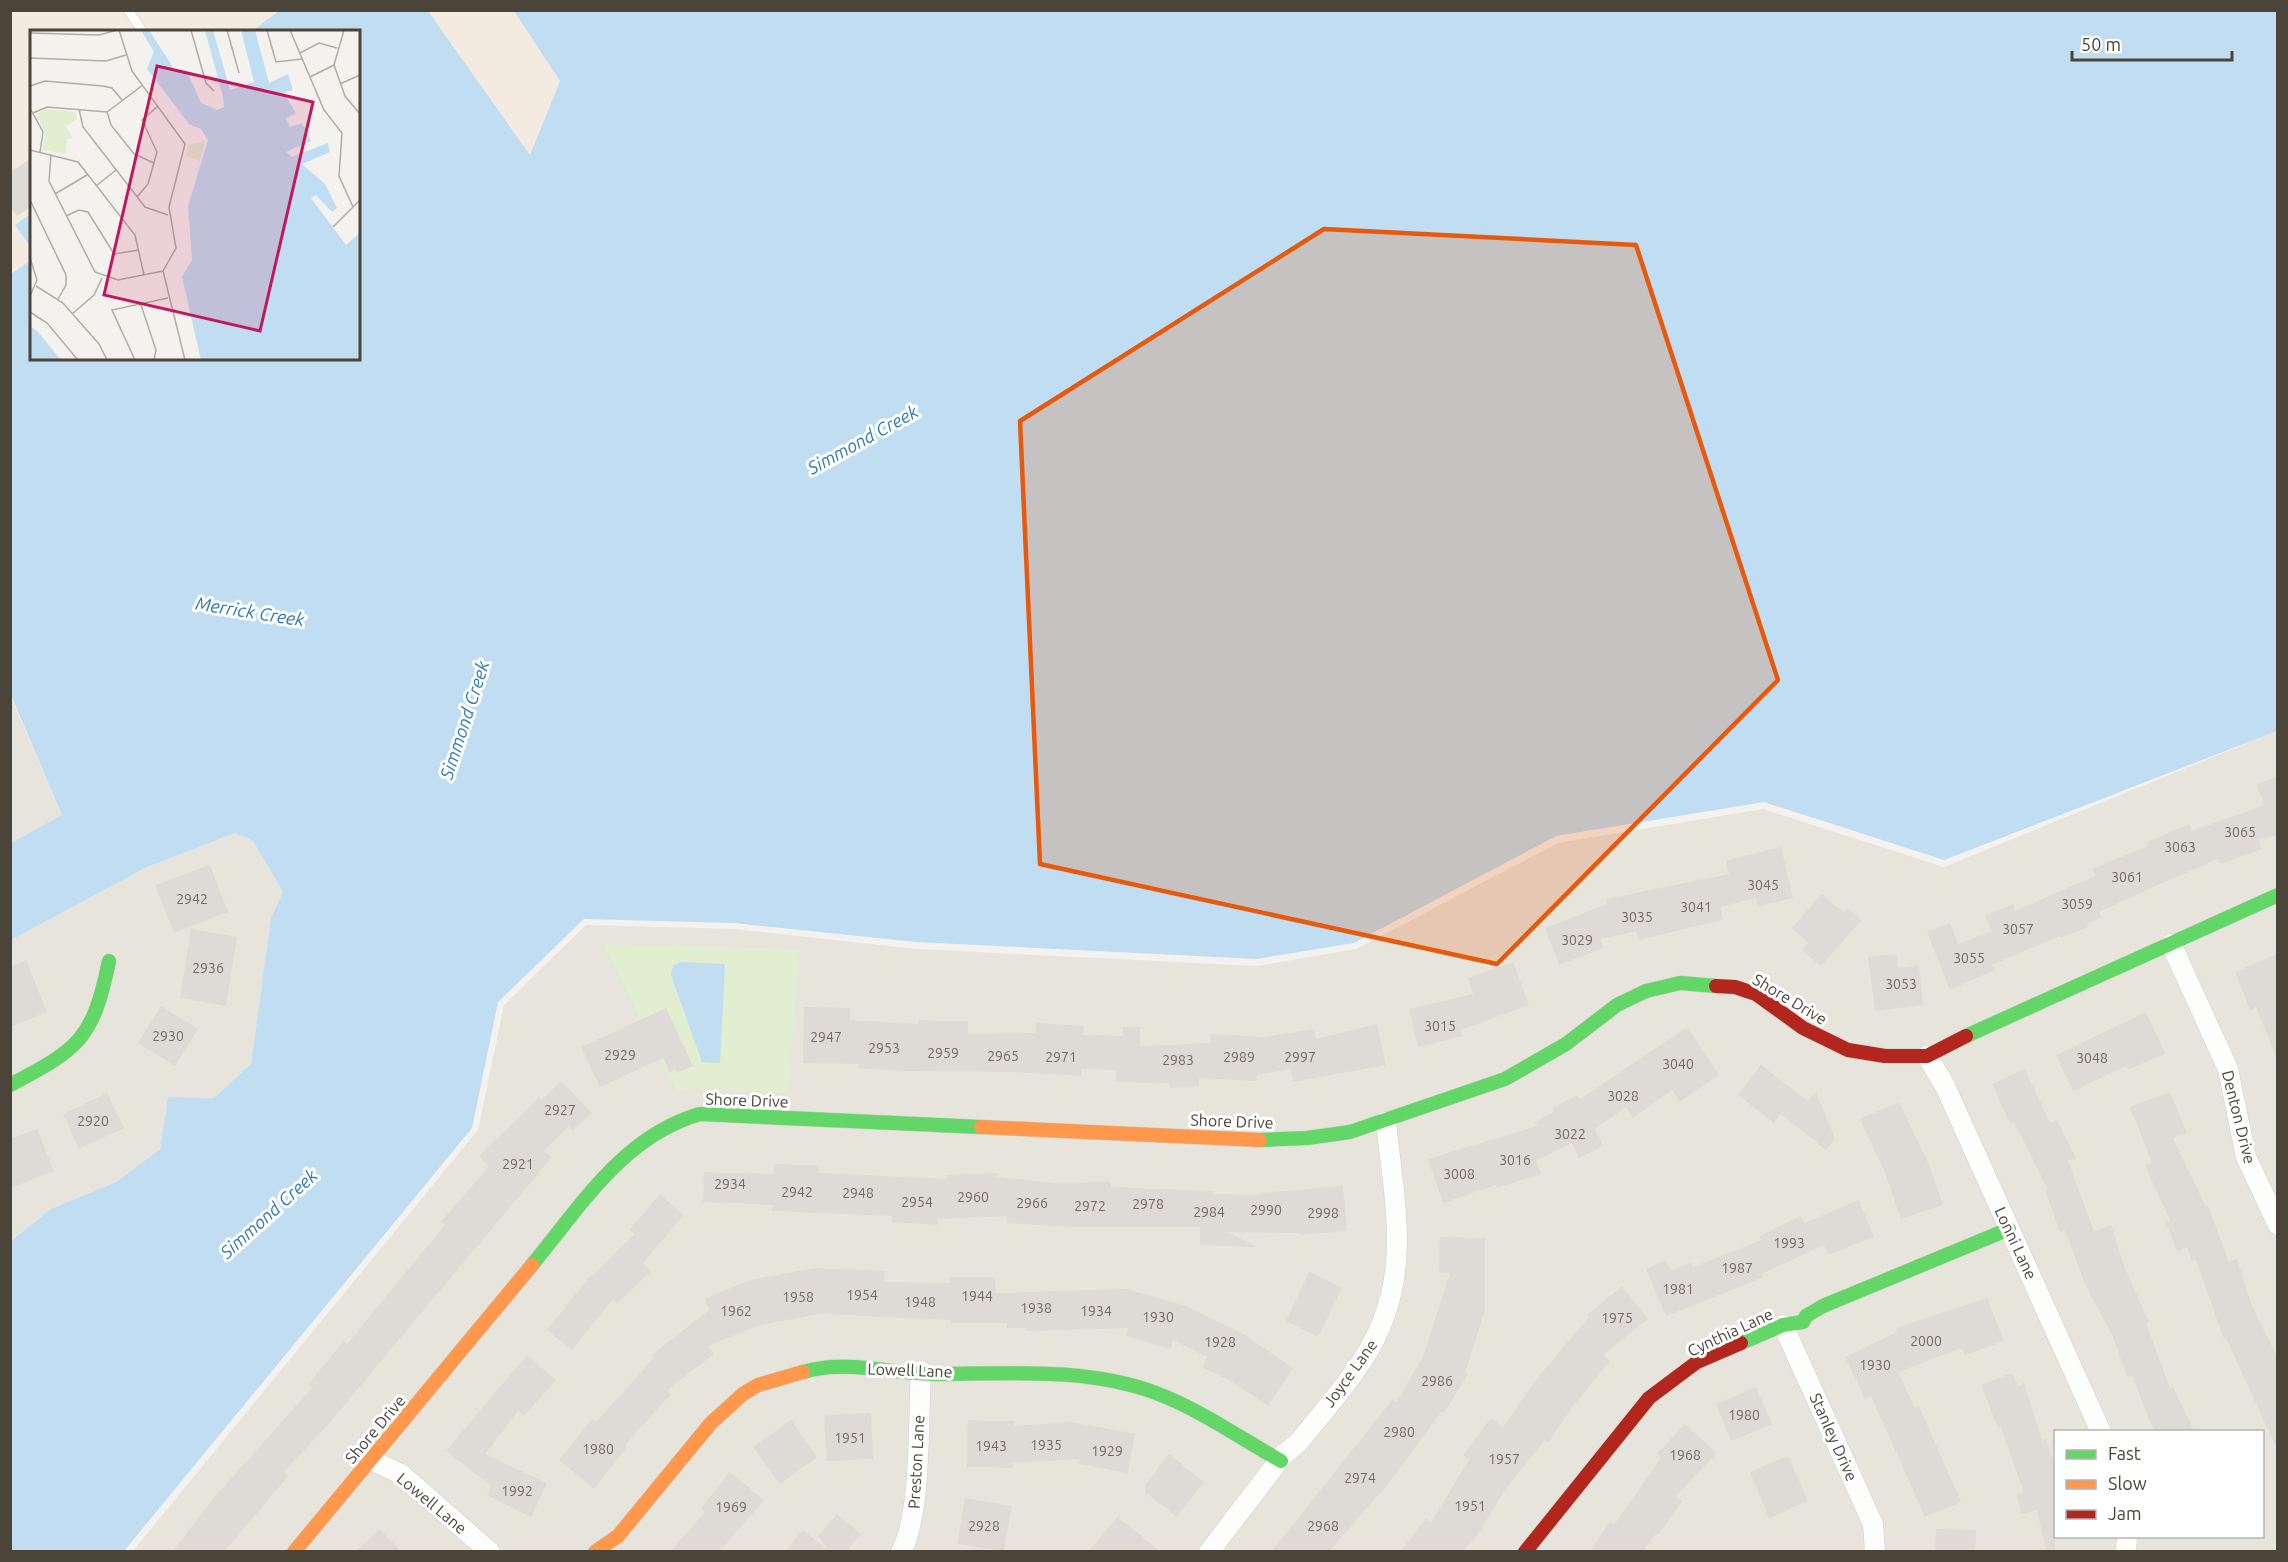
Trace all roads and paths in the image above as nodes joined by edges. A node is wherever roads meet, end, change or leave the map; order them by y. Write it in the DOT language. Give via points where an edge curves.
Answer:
graph roads {
  1 [pos="128,10"];
  2 [pos="142,30"];
  3 [pos="2277,895"];
  4 [pos="2170,944"];
  5 [pos="109,961"];
  6 [pos="1927,1056"];
  7 [pos="10,1085"];
  8 [pos="1386,1122"];
  9 [pos="2273,1202"];
  10 [pos="2277,1225"];
  11 [pos="2009,1229"];
  12 [pos="1783,1325"];
  13 [pos="921,1371"];
  14 [pos="2101,1430"];
  15 [pos="371,1460"];
  16 [pos="1281,1461"];
  17 [pos="294,1551"];
  18 [pos="490,1551"];
  19 [pos="595,1551"];
  20 [pos="901,1551"];
  21 [pos="1209,1551"];
  22 [pos="1526,1551"];
  23 [pos="1875,1551"];
  1 -- 2 [label="lane"];
  3 -- 4 [label="street, Shore Drive"];
  4 -- 6 [label="street, Shore Drive"];
  4 -- 9 [label="street, Denton Drive" via="2228,1069 2246,1157"];
  5 -- 7 [label="street" via="90,1031 70,1052"];
  6 -- 8 [label="street, Shore Drive" via="1885,1056 1848,1050 1803,1028 1756,994 1735,987 1680,983 1646,991 1617,1005 1566,1044 1505,1079"];
  6 -- 11 [label="street, Lonni Lane" via="1946,1086"];
  8 -- 15 [label="street, Shore Drive" via="1318,1137 1259,1140 700,1114 677,1120 652,1133 621,1158"];
  8 -- 16 [label="street, Joyce Lane" via="1399,1241 1398,1268 1389,1306 1362,1362"];
  9 -- 10 [label="street, Denton Drive"];
  11 -- 12 [label="street, Cynthia Lane" via="1823,1306 1803,1322"];
  11 -- 14 [label="street, Lonni Lane"];
  12 -- 22 [label="street, Cynthia Lane" via="1697,1362 1649,1398"];
  12 -- 23 [label="street, Stanley Drive" via="1873,1524"];
  13 -- 16 [label="street, Lowell Lane" via="1080,1376 1138,1388 1183,1406"];
  13 -- 19 [label="street, Lowell Lane" via="815,1368 758,1385 711,1423 618,1536"];
  13 -- 20 [label="street, Preston Lane" via="913,1514"];
  15 -- 17 [label="street, Shore Drive"];
  15 -- 18 [label="street, Lowell Lane" via="401,1474"];
  16 -- 21 [label="street, Joyce Lane"];
}
